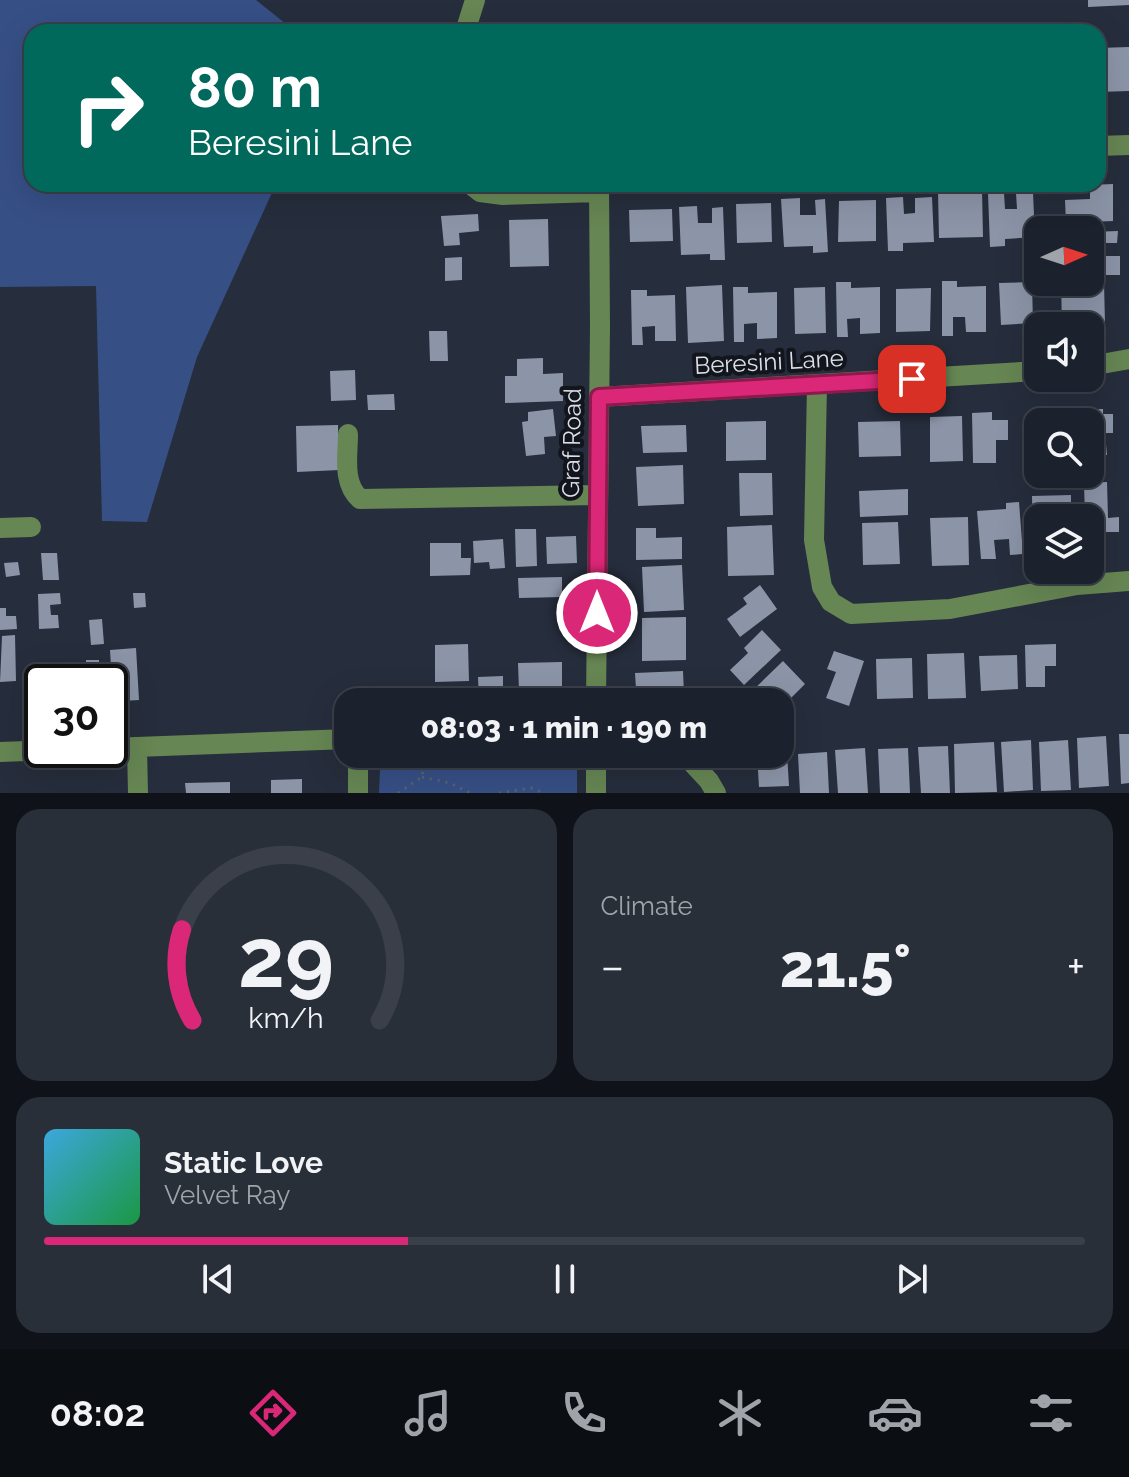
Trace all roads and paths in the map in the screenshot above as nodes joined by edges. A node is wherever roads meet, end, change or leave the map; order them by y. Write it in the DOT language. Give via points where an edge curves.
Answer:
graph roads {
  1 [pos="475,0"];
  2 [pos="468,24"];
  3 [pos="1129,145"];
  4 [pos="1106,146"];
  5 [pos="480,192"];
  6 [pos="544,192"];
  7 [pos="598,192"];
  8 [pos="1129,359"];
  9 [pos="1104,363"];
  10 [pos="1024,372"];
  11 [pos="817,385"];
  12 [pos="599,397"];
  13 [pos="348,434"];
  14 [pos="598,495"];
  15 [pos="31,527"];
  16 [pos="0,528"];
  17 [pos="1129,581"];
  18 [pos="596,688"];
  19 [pos="334,740"];
  20 [pos="128,747"];
  21 [pos="137,747"];
  22 [pos="24,751"];
  23 [pos="0,752"];
  24 [pos="358,768"];
  25 [pos="423,768"];
  26 [pos="596,768"];
  27 [pos="697,768"];
  28 [pos="422,777"];
  29 [pos="138,793"];
  30 [pos="358,793"];
  31 [pos="398,793"];
  32 [pos="470,793"];
  33 [pos="499,793"];
  34 [pos="544,793"];
  35 [pos="596,793"];
  36 [pos="716,793"];
  1 -- 2 [label="street"];
  3 -- 4 [label="street"];
  5 -- 6 [label="street"];
  7 -- 12 [label="street, Graf Road"];
  8 -- 9 [label="street"];
  10 -- 11 [label="street, Beresini Lane"];
  11 -- 12 [label="street, Beresini Lane"];
  11 -- 17 [label="street" via="814,540 822,587 831,602 851,614 950,609 1077,585"];
  12 -- 14 [label="street, Graf Road"];
  13 -- 14 [label="street" via="347,478 360,499"];
  14 -- 18 [label="street, Graf Road"];
  15 -- 16 [label="street"];
  19 -- 21 [label="street"];
  20 -- 21 [label="street"];
  21 -- 29 [label="street"];
  22 -- 23 [label="street"];
  24 -- 30 [label="street"];
  25 -- 28 [label="path"];
  26 -- 35 [label="street"];
  27 -- 36 [label="street"];
  28 -- 31 [label="path"];
  28 -- 32 [label="path"];
  33 -- 34 [label="path" via="531,788"];
}
